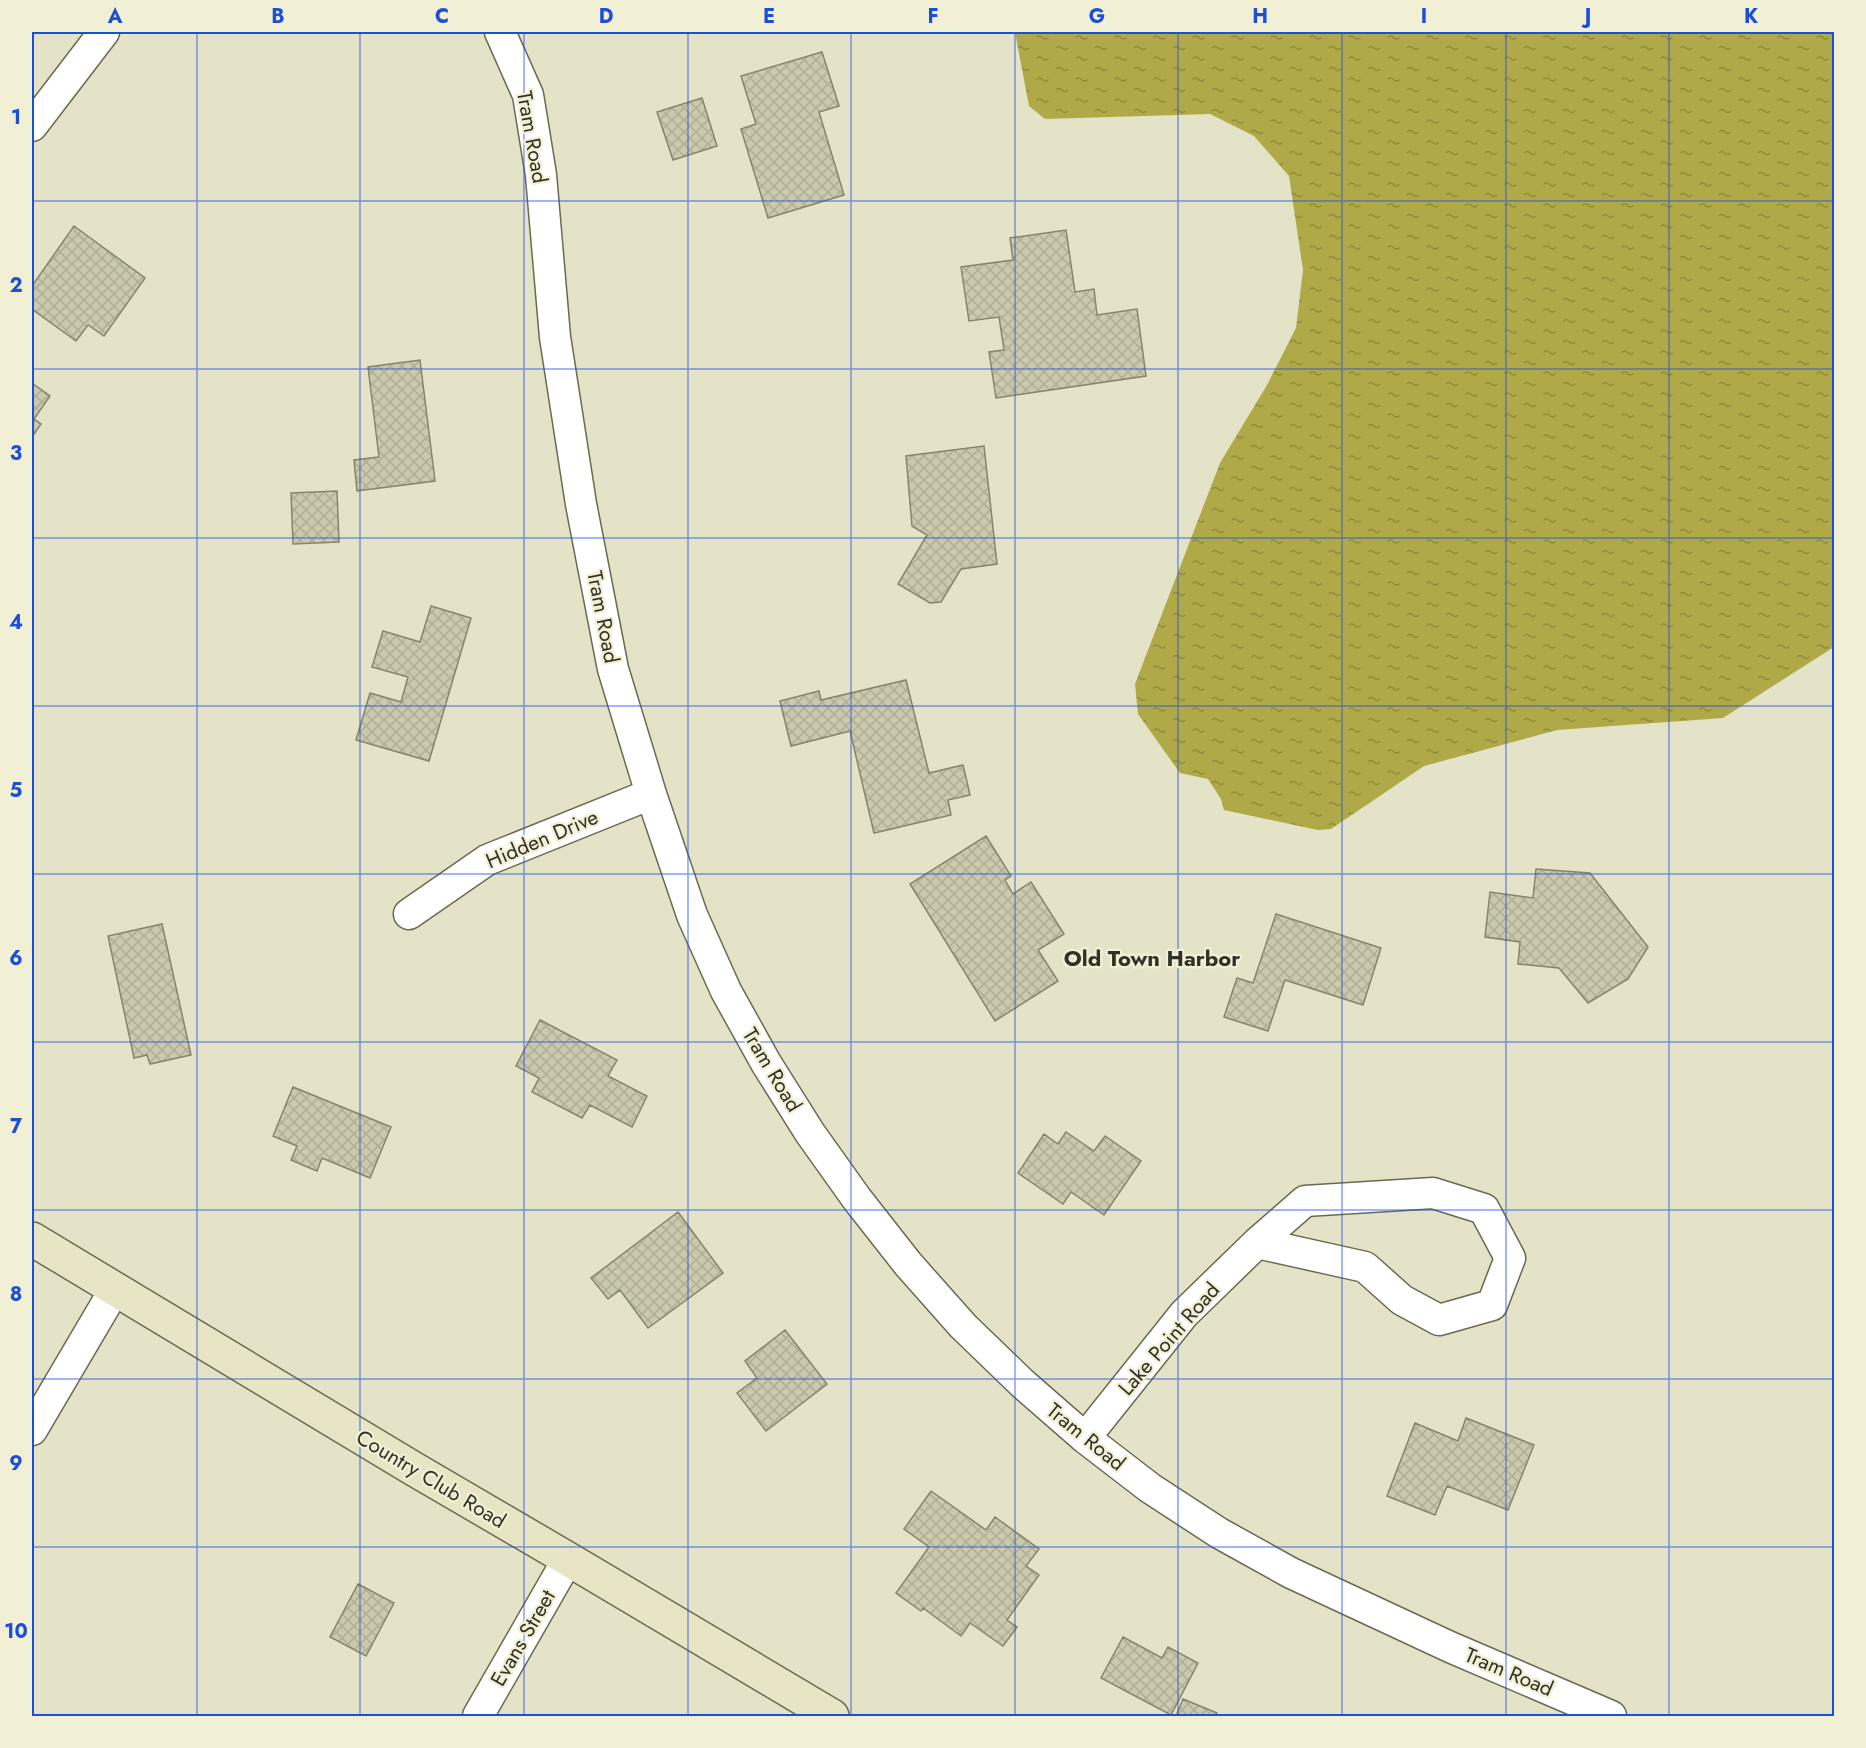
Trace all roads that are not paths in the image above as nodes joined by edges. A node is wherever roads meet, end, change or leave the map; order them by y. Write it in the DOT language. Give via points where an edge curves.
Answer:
graph roads {
  1 [pos="104,32"];
  2 [pos="500,32"];
  3 [pos="32,126"];
  4 [pos="651,795"];
  5 [pos="409,914"];
  6 [pos="32,1239"];
  7 [pos="1257,1243"];
  8 [pos="115,1288"];
  9 [pos="32,1430"];
  10 [pos="1085,1438"];
  11 [pos="568,1559"];
  12 [pos="478,1716"];
  13 [pos="832,1716"];
  14 [pos="1611,1716"];
  1 -- 3 [label="street"];
  2 -- 4 [label="street, Tram Road" via="528,95 541,175 555,337 581,504 614,669"];
  4 -- 5 [label="street, Hidden Drive" via="487,860"];
  4 -- 10 [label="street, Tram Road" via="692,915 726,991 810,1133 908,1264 963,1326"];
  6 -- 8 [label="street, Country Club Road"];
  7 -- 7 [label="street, Lake Point Road" via="1305,1201 1432,1193 1484,1209 1510,1258 1492,1305 1439,1320 1402,1300 1365,1267"];
  7 -- 10 [label="street, Lake Point Road" via="1184,1314"];
  8 -- 9 [label="street"];
  8 -- 11 [label="street, Country Club Road"];
  10 -- 14 [label="street, Tram Road" via="1150,1488 1291,1573"];
  11 -- 12 [label="street, Evans Street"];
  11 -- 13 [label="street, Country Club Road"];
}
